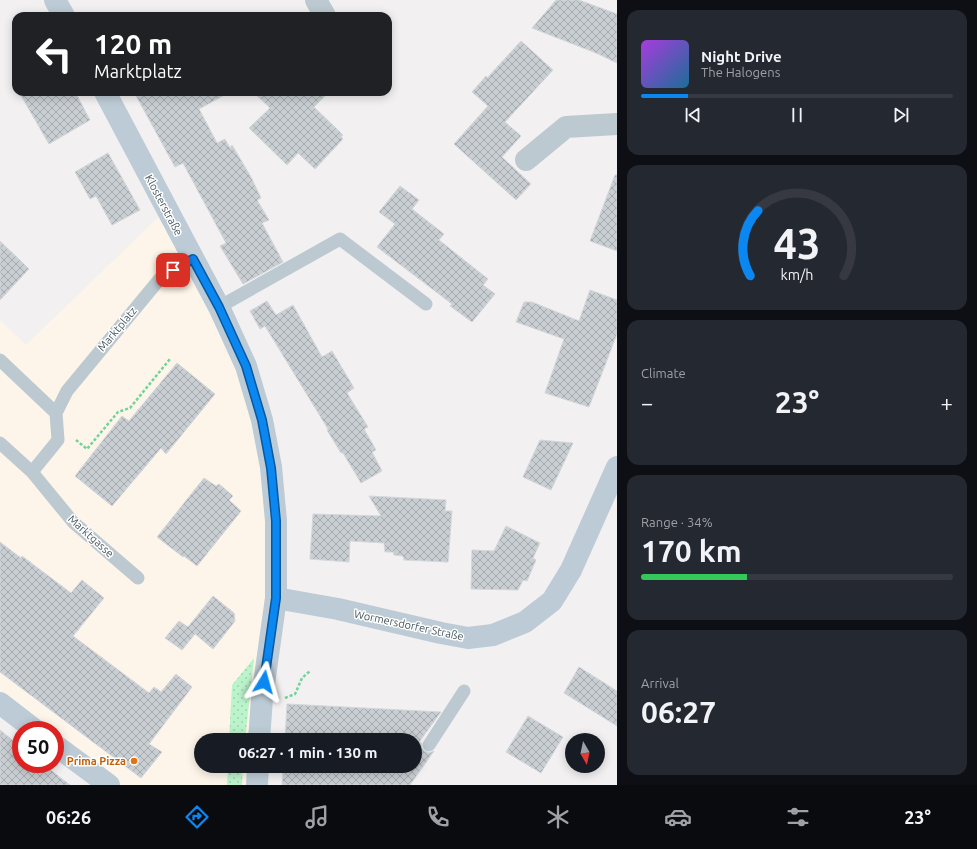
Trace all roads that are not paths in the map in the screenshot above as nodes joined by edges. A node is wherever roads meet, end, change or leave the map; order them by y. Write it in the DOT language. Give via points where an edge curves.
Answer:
graph roads {
  1 [pos="55,0"];
  2 [pos="316,0"];
  3 [pos="62,12"];
  4 [pos="323,12"];
  5 [pos="107,96"];
  6 [pos="617,124"];
  7 [pos="526,160"];
  8 [pos="193,259"];
  9 [pos="426,304"];
  10 [pos="219,307"];
  11 [pos="0,360"];
  12 [pos="56,413"];
  13 [pos="0,443"];
  14 [pos="617,467"];
  15 [pos="32,472"];
  16 [pos="138,578"];
  17 [pos="276,598"];
  18 [pos="464,692"];
  19 [pos="0,703"];
  20 [pos="23,721"];
  21 [pos="260,733"];
  22 [pos="429,745"];
  23 [pos="64,752"];
  24 [pos="258,773"];
  25 [pos="109,785"];
  26 [pos="257,785"];
  1 -- 3 [label="main road"];
  2 -- 4 [label="street"];
  5 -- 8 [label="main road, Klosterstraße"];
  6 -- 7 [label="street" via="566,127"];
  8 -- 10 [label="main road, Klosterstraße"];
  8 -- 12 [label="lane, Marktplatz" via="163,275 67,391"];
  9 -- 10 [label="lane" via="340,239"];
  10 -- 17 [label="main road, Klosterstraße" via="246,366 262,420 271,468 276,521"];
  11 -- 12 [label="lane"];
  12 -- 15 [label="lane" via="58,440"];
  13 -- 15 [label="lane"];
  14 -- 17 [label="main road, Wormersdorfer Straße" via="571,570 552,601 525,622 493,636 468,638"];
  15 -- 16 [label="lane, Marktgasse" via="73,522"];
  17 -- 21 [label="main road, Klosterstraße"];
  18 -- 22 [label="lane"];
  19 -- 20 [label="main road"];
  23 -- 25 [label="main road"];
  24 -- 26 [label="main road"];
}
